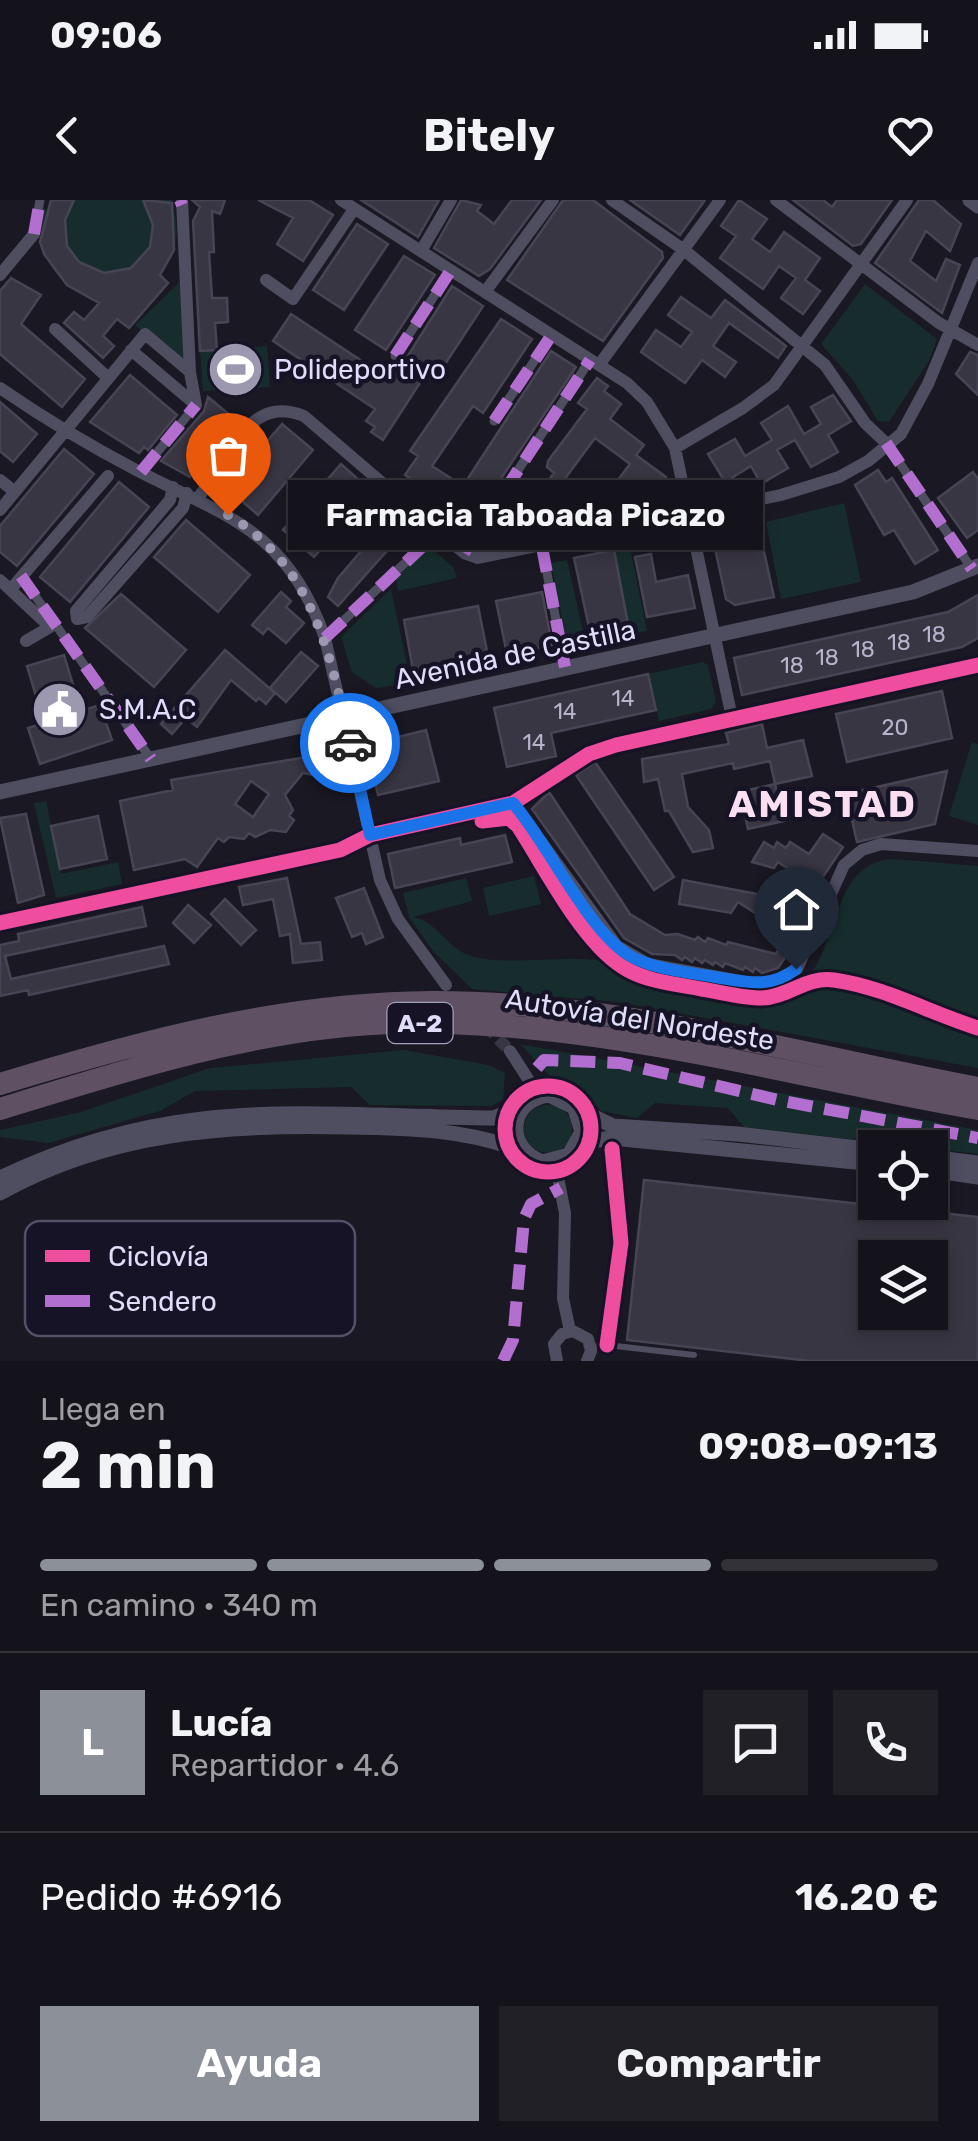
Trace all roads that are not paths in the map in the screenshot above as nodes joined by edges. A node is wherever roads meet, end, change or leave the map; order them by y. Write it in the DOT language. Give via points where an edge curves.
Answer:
graph roads {
  1 [pos="40,200"];
  2 [pos="341,200"];
  3 [pos="451,200"];
  4 [pos="552,200"];
  5 [pos="612,200"];
  6 [pos="720,200"];
  7 [pos="776,200"];
  8 [pos="907,200"];
  9 [pos="970,200"];
  10 [pos="181,202"];
  11 [pos="978,206"];
  12 [pos="354,208"];
  13 [pos="34,234"];
  14 [pos="684,250"];
  15 [pos="420,251"];
  16 [pos="978,263"];
  17 [pos="860,266"];
  18 [pos="450,270"];
  19 [pos="0,275"];
  20 [pos="266,280"];
  21 [pos="485,292"];
  22 [pos="55,329"];
  23 [pos="951,332"];
  24 [pos="551,336"];
  25 [pos="978,345"];
  26 [pos="802,347"];
  27 [pos="132,350"];
  28 [pos="395,356"];
  29 [pos="594,362"];
  30 [pos="190,372"];
  31 [pos="108,378"];
  32 [pos="0,388"];
  33 [pos="196,404"];
  34 [pos="494,421"];
  35 [pos="62,430"];
  36 [pos="886,443"];
  37 [pos="675,448"];
  38 [pos="141,472"];
  39 [pos="108,476"];
  40 [pos="0,480"];
  41 [pos="173,487"];
  42 [pos="14,492"];
  43 [pos="192,496"];
  44 [pos="0,510"];
  45 [pos="690,516"];
  46 [pos="439,531"];
  47 [pos="542,547"];
  48 [pos="464,553"];
  49 [pos="975,567"];
  50 [pos="21,576"];
  51 [pos="5,584"];
  52 [pos="714,636"];
  53 [pos="325,638"];
  54 [pos="26,641"];
  55 [pos="978,665"];
  56 [pos="565,667"];
  57 [pos="344,716"];
  58 [pos="732,718"];
  59 [pos="150,758"];
  60 [pos="0,792"];
  61 [pos="513,803"];
  62 [pos="370,835"];
  63 [pos="978,851"];
  64 [pos="1,919"];
  65 [pos="446,984"];
  66 [pos="510,1051"];
  67 [pos="0,1084"];
  68 [pos="978,1088"];
  69 [pos="539,1096"];
  70 [pos="523,1106"];
  71 [pos="0,1108"];
  72 [pos="575,1109"];
  73 [pos="978,1110"];
  74 [pos="578,1143"];
  75 [pos="858,1148"];
  76 [pos="522,1150"];
  77 [pos="948,1160"];
  78 [pos="555,1162"];
  79 [pos="858,1162"];
  80 [pos="978,1164"];
  81 [pos="948,1173"];
  82 [pos="978,1177"];
  83 [pos="0,1178"];
  84 [pos="0,1193"];
  85 [pos="570,1331"];
  86 [pos="589,1354"];
  87 [pos="694,1355"];
  88 [pos="554,1360"];
  1 -- 13 [label="street"];
  2 -- 12 [label="street"];
  3 -- 15 [label="street"];
  4 -- 21 [label="street"];
  5 -- 14 [label="street"];
  6 -- 14 [label="street"];
  7 -- 17 [label="street"];
  8 -- 17 [label="street"];
  9 -- 11 [label="street"];
  10 -- 30 [label="street"];
  12 -- 15 [label="street"];
  12 -- 20 [label="street" via="293,299"];
  13 -- 19 [label="street"];
  14 -- 26 [label="street"];
  14 -- 29 [label="street"];
  15 -- 18 [label="street"];
  16 -- 23 [label="street"];
  17 -- 23 [label="street"];
  17 -- 26 [label="street"];
  18 -- 21 [label="street"];
  18 -- 28 [label="street"];
  21 -- 24 [label="street"];
  22 -- 31 [label="street"];
  23 -- 25 [label="street"];
  23 -- 36 [label="street" via="901,434"];
  24 -- 29 [label="street"];
  24 -- 34 [label="street"];
  26 -- 36 [label="street" via="825,364 864,423"];
  26 -- 37 [label="street" via="774,385"];
  27 -- 30 [label="street" via="145,334"];
  27 -- 31 [label="street"];
  27 -- 33 [label="street"];
  29 -- 37 [label="street" via="647,402"];
  29 -- 48 [label="street"];
  30 -- 33 [label="street"];
  31 -- 35 [label="street"];
  32 -- 35 [label="street"];
  33 -- 38 [label="street"];
  35 -- 38 [label="street"];
  35 -- 42 [label="street"];
  36 -- 45 [label="street" via="839,477"];
  36 -- 49 [label="street"];
  37 -- 45 [label="street"];
  38 -- 41 [label="street"];
  39 -- 50 [label="street"];
  40 -- 42 [label="street"];
  41 -- 43 [label="street"];
  41 -- 43 [label="street" via="170,500 76,611 77,619 87,616"];
  42 -- 44 [label="street"];
  43 -- 46 [label="street" via="250,424 272,412 293,411"];
  43 -- 53 [label="street" via="269,544 304,590"];
  45 -- 47 [label="street"];
  45 -- 52 [label="street"];
  46 -- 48 [label="street"];
  46 -- 53 [label="street"];
  47 -- 48 [label="street" via="478,558"];
  47 -- 56 [label="street"];
  49 -- 52 [label="street, Avenida de Castilla" via="913,592"];
  50 -- 51 [label="street"];
  50 -- 59 [label="street"];
  51 -- 54 [label="street" via="50,627"];
  52 -- 56 [label="street, Avenida de Castilla"];
  52 -- 58 [label="street"];
  53 -- 57 [label="street"];
  55 -- 58 [label="street"];
  56 -- 57 [label="street, Avenida de Castilla"];
  57 -- 59 [label="street, Avenida de Castilla"];
  57 -- 62 [label="street"];
  58 -- 61 [label="street" via="589,754"];
  59 -- 60 [label="street, Avenida de Castilla"];
  61 -- 62 [label="street"];
  61 -- 63 [label="street" via="618,946 648,964 756,984 796,969 844,865 862,850 881,844"];
  62 -- 64 [label="street" via="340,850"];
  62 -- 65 [label="street" via="390,903"];
  66 -- 69 [label="street"];
  67 -- 68 [label="highway, Autovía del Nordeste / A-2" via="242,1020 432,1002 608,1016"];
  69 -- 70 [label="street"];
  69 -- 72 [label="street" via="559,1097"];
  70 -- 76 [label="street" via="515,1133"];
  70 -- 83 [label="street" via="494,1118 296,1112 177,1119 71,1145"];
  71 -- 73 [label="highway, Autovía del Nordeste / A-2" via="245,1042 431,1022 606,1038"];
  72 -- 74 [label="street"];
  72 -- 75 [label="street" via="613,1126"];
  74 -- 78 [label="street"];
  74 -- 79 [label="street" via="612,1138"];
  76 -- 78 [label="street"];
  76 -- 84 [label="street" via="458,1131 222,1128 92,1153"];
  77 -- 80 [label="street"];
  78 -- 85 [label="street" via="565,1213 562,1298"];
  81 -- 82 [label="street"];
  85 -- 86 [label="street" via="584,1335"];
  85 -- 88 [label="street" via="557,1338"];
  86 -- 87 [label="lane" via="607,1344"];
}
